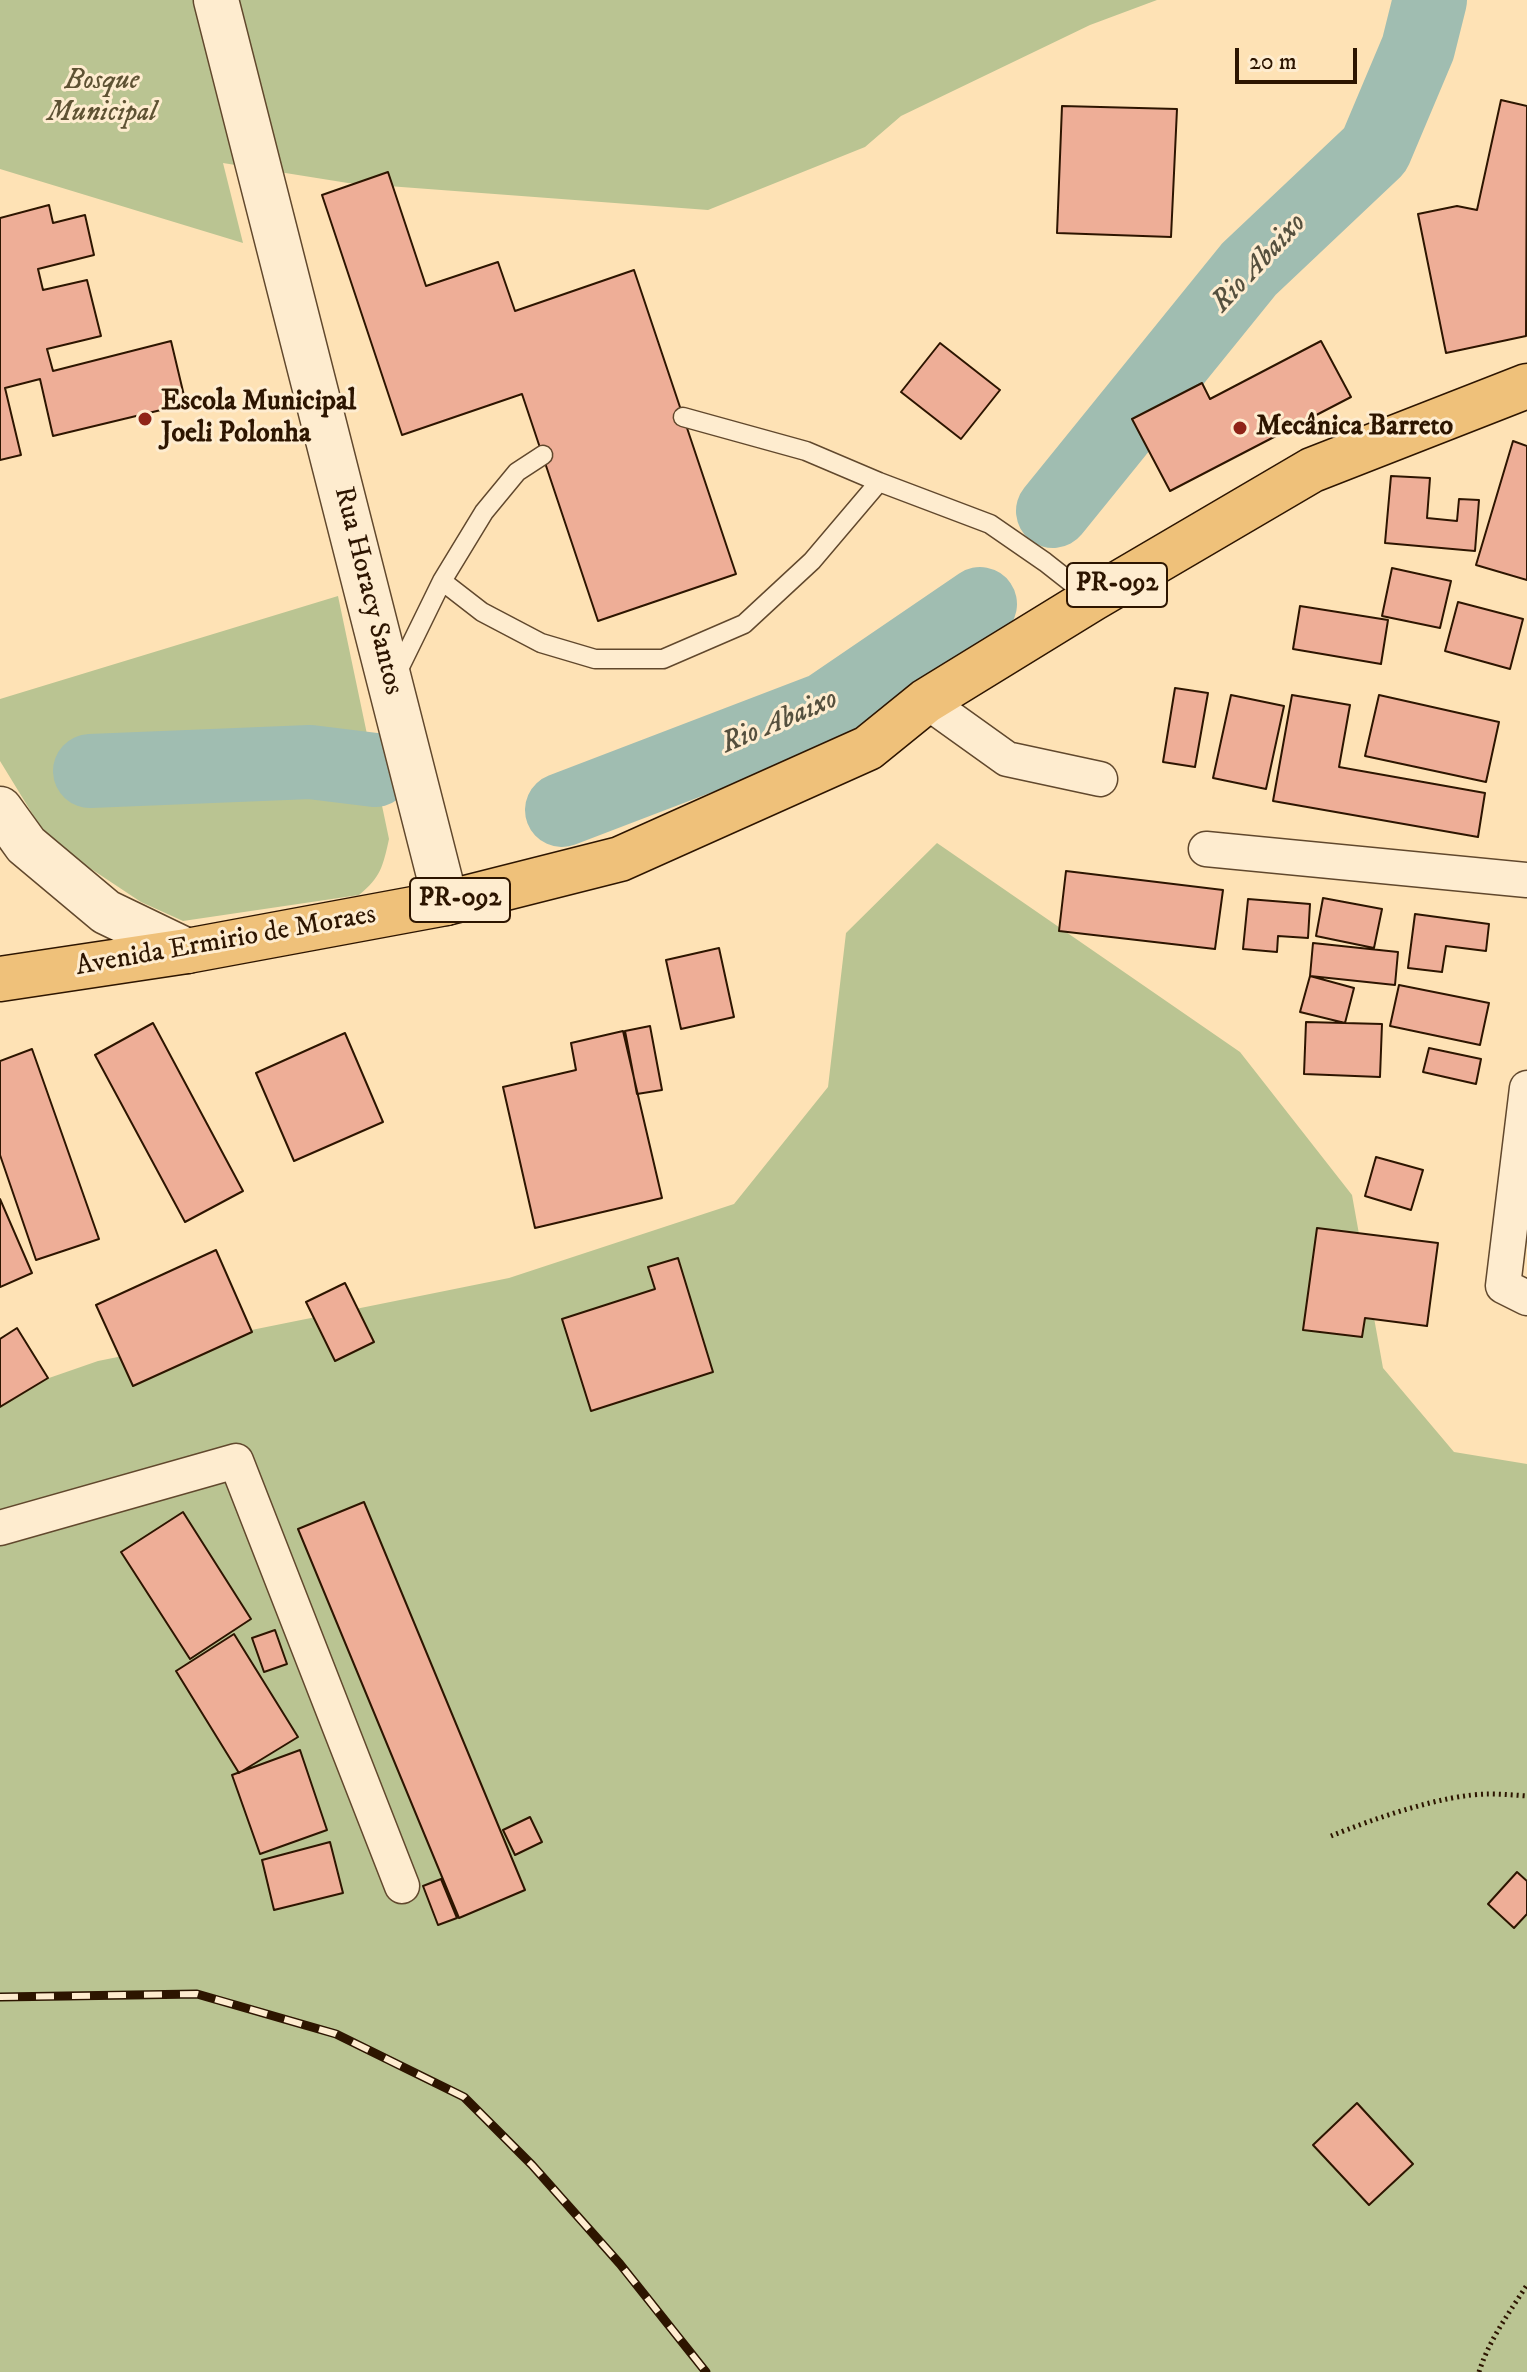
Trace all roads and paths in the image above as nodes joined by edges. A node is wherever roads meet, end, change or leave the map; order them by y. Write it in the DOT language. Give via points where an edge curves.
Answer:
graph roads {
  1 [pos="216,0"];
  2 [pos="1527,386"];
  3 [pos="683,417"];
  4 [pos="543,455"];
  5 [pos="879,482"];
  6 [pos="442,581"];
  7 [pos="1092,599"];
  8 [pos="391,685"];
  9 [pos="926,701"];
  10 [pos="1100,779"];
  11 [pos="0,809"];
  12 [pos="1206,849"];
  13 [pos="1527,880"];
  14 [pos="446,903"];
  15 [pos="187,951"];
  16 [pos="0,979"];
  17 [pos="1527,1088"];
  18 [pos="1515,1292"];
  19 [pos="0,1528"];
  20 [pos="1527,1796"];
  21 [pos="1331,1836"];
  22 [pos="402,1886"];
  23 [pos="1527,2285"];
  24 [pos="1479,2372"];
  1 -- 8 [label="street, Rua Horacy Santos"];
  2 -- 7 [label="main road, Avenida Ermirio de Moraes / PR-092" via="1312,470"];
  3 -- 5 [label="lane" via="806,451"];
  4 -- 6 [label="lane" via="517,472 484,512"];
  5 -- 6 [label="lane" via="812,561 744,624 663,659 595,659 541,643 482,612"];
  5 -- 7 [label="lane" via="990,524"];
  6 -- 8 [label="lane"];
  7 -- 9 [label="main road, Avenida Ermirio de Moraes / PR-092"];
  8 -- 14 [label="street, Rua Horacy Santos"];
  9 -- 10 [label="street" via="1007,759"];
  9 -- 14 [label="main road, Avenida Ermirio de Moraes / PR-092" via="868,748 620,859"];
  11 -- 15 [label="street" via="26,845 106,912"];
  12 -- 13 [label="street"];
  14 -- 15 [label="main road, Avenida Ermirio de Moraes / PR-092"];
  15 -- 16 [label="main road, Avenida Ermirio de Moraes / PR-092"];
  17 -- 18 [label="street"];
  19 -- 22 [label="street" via="236,1461"];
  20 -- 21 [label="path" via="1487,1793 1450,1799"];
  23 -- 24 [label="path"];
}
